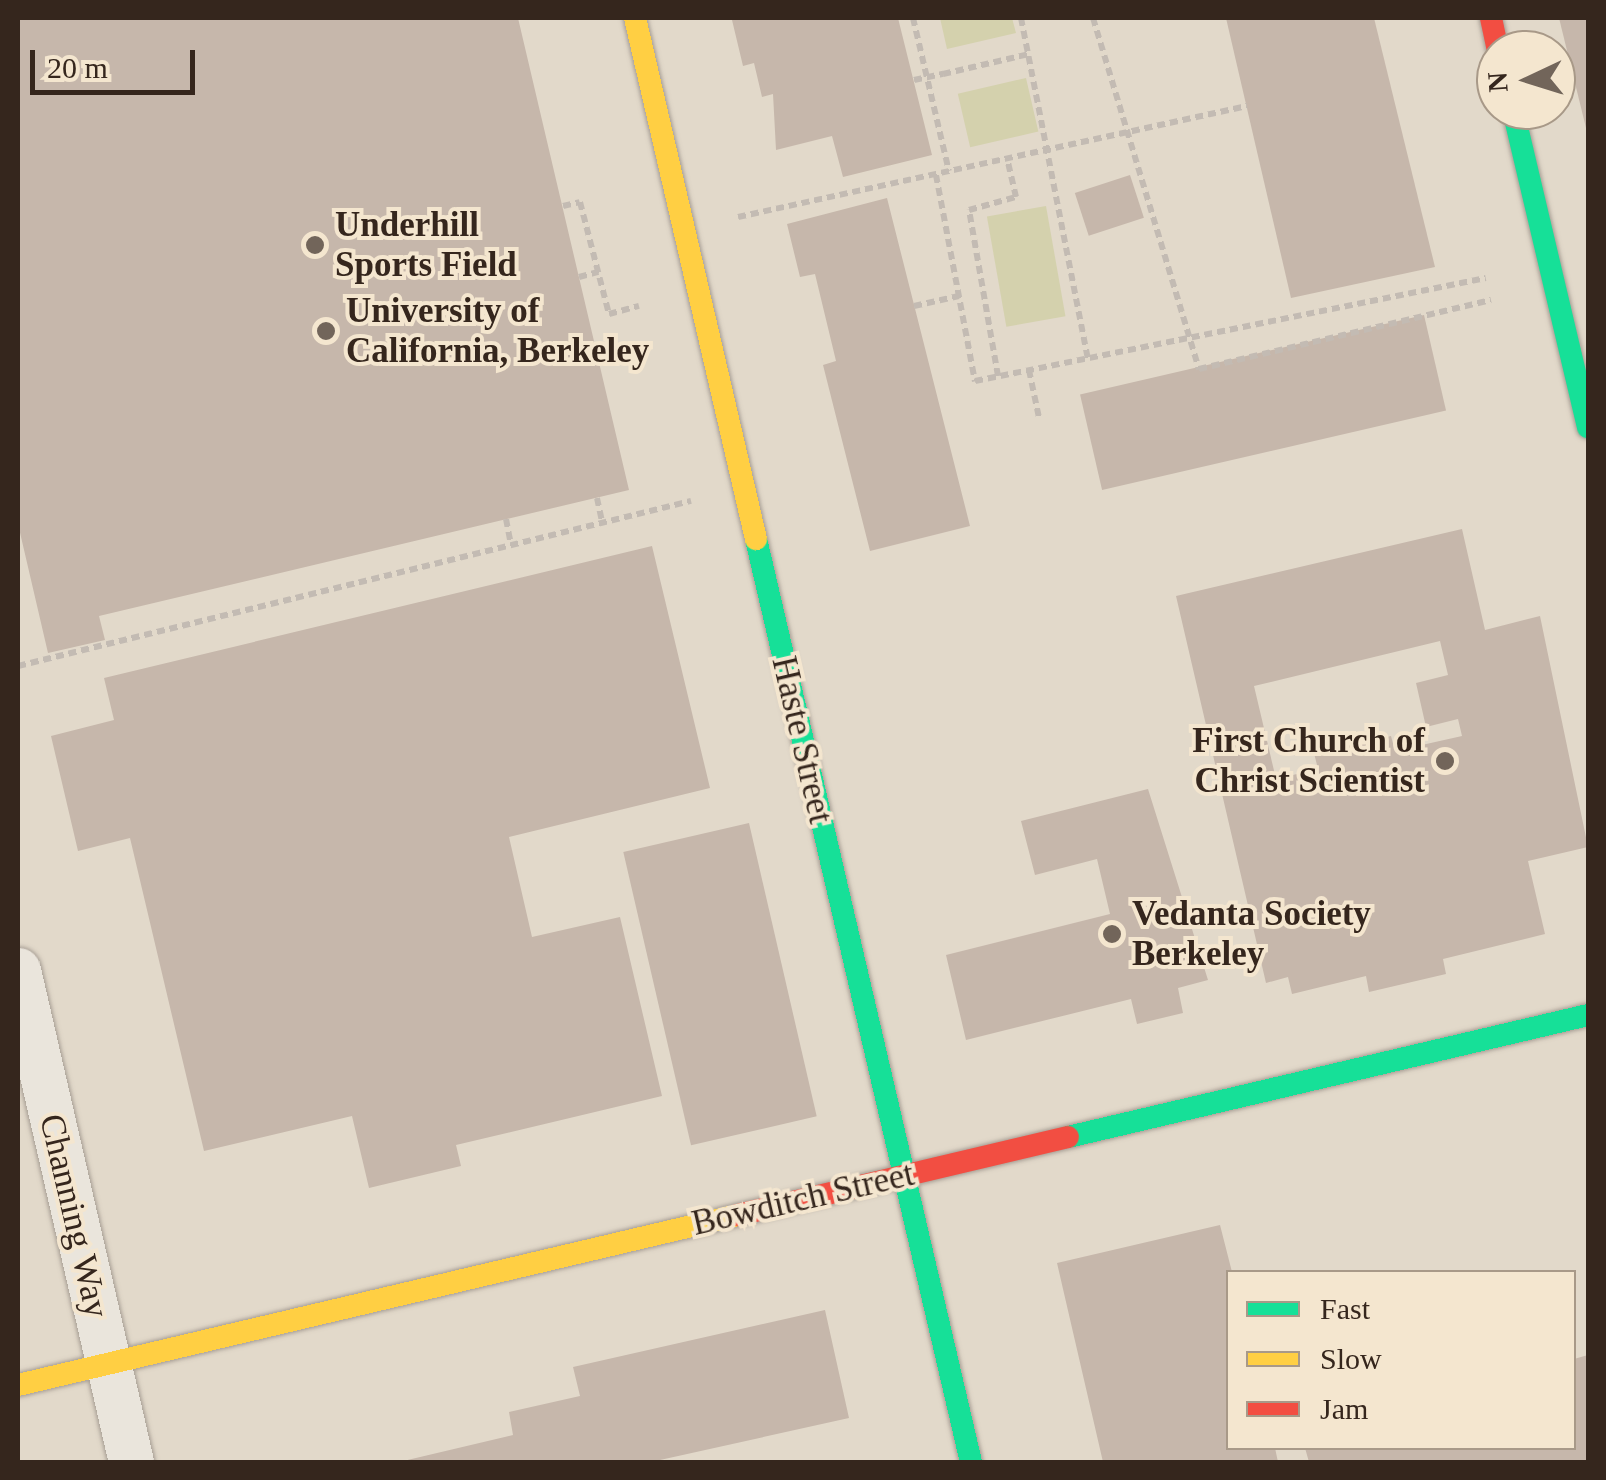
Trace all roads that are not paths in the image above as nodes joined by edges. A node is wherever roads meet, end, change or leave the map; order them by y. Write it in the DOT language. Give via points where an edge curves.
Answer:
graph roads {
  1 [pos="634,18"];
  2 [pos="1520,130"];
  3 [pos="1572,290"];
  4 [pos="1588,427"];
  5 [pos="18,970"];
  6 [pos="1588,1015"];
  7 [pos="903,1176"];
  8 [pos="108,1364"];
  9 [pos="18,1384"];
  10 [pos="131,1462"];
  11 [pos="971,1462"];
  1 -- 7 [label="street, Haste Street"];
  2 -- 3 [label="street"];
  3 -- 4 [label="street"];
  5 -- 8 [label="street, Channing Way"];
  6 -- 7 [label="street, Bowditch Street"];
  7 -- 8 [label="street, Bowditch Street"];
  7 -- 11 [label="street, Haste Street"];
  8 -- 9 [label="street, Bowditch Street"];
  8 -- 10 [label="street, Channing Way"];
}
